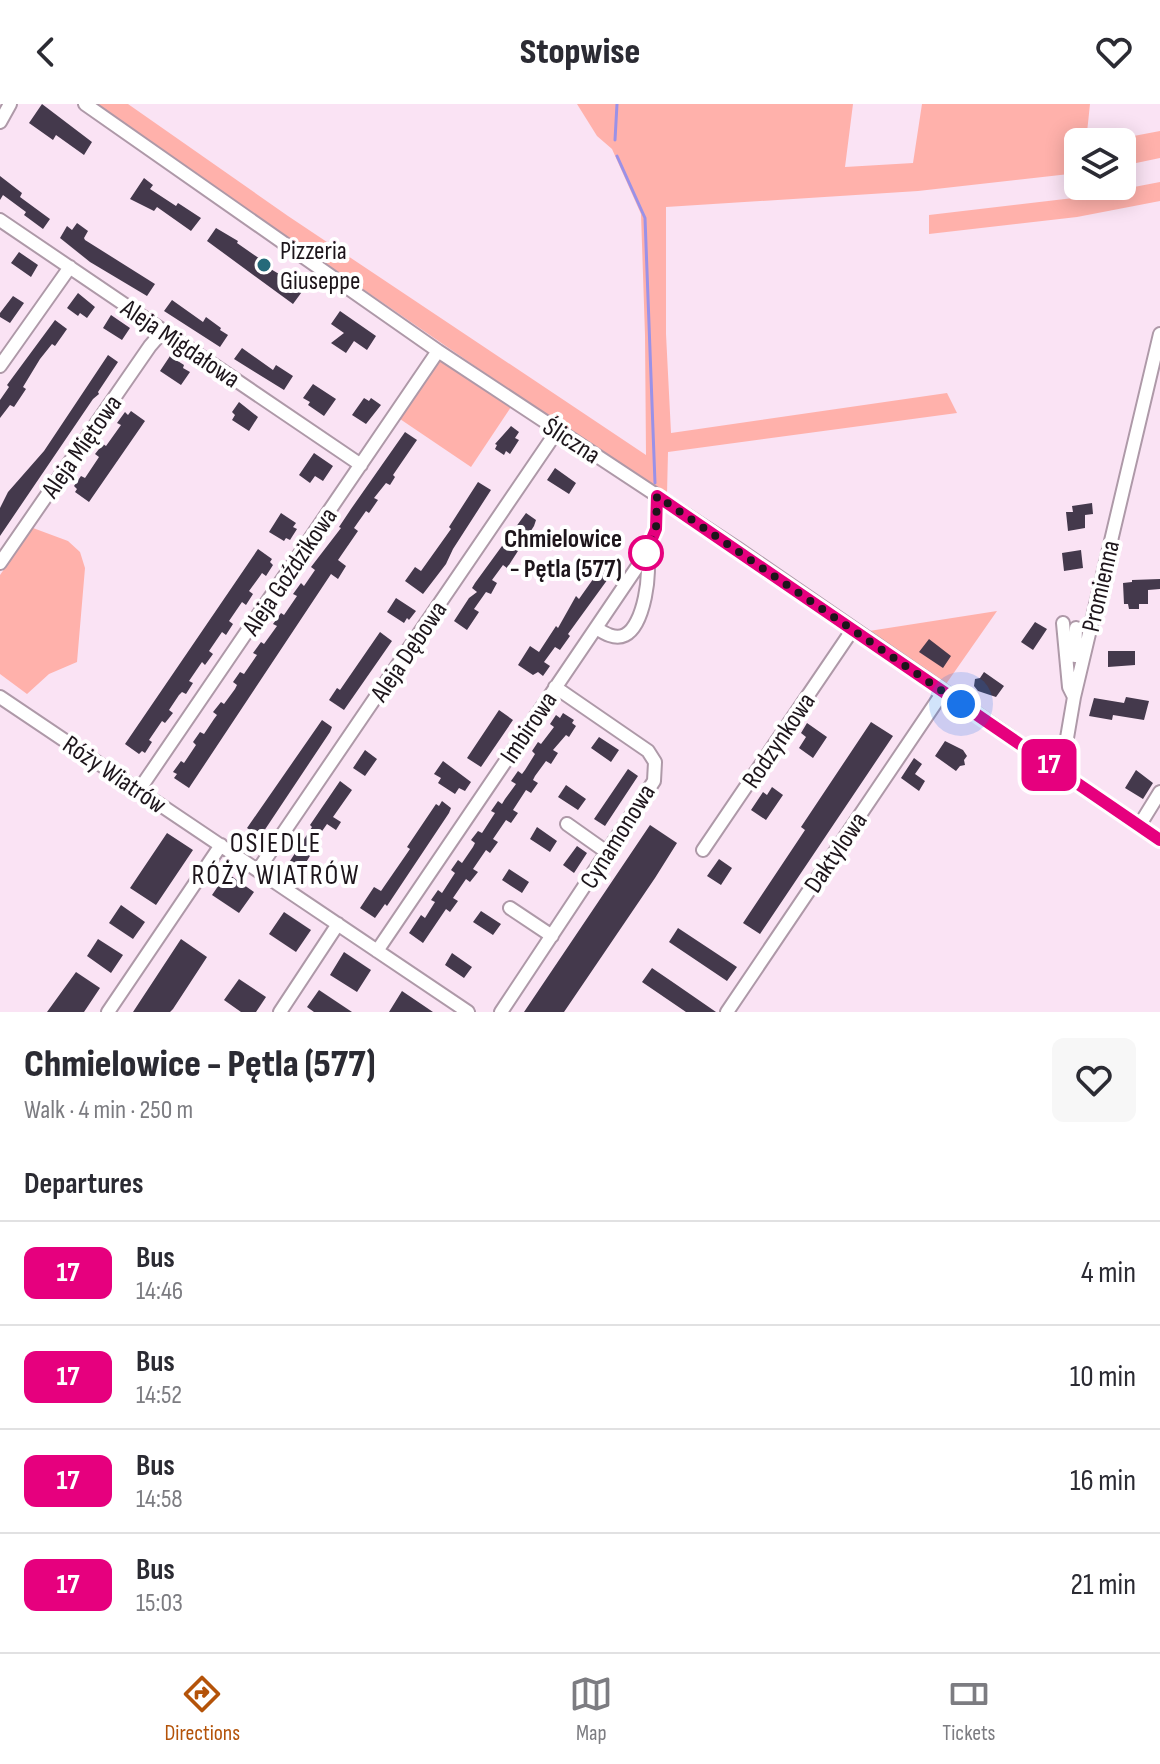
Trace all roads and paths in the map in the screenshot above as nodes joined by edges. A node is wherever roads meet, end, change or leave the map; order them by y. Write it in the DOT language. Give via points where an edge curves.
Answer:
graph roads {
  1 [pos="10,104"];
  2 [pos="85,104"];
  3 [pos="0,122"];
  4 [pos="0,220"];
  5 [pos="70,267"];
  6 [pos="163,331"];
  7 [pos="1160,334"];
  8 [pos="438,351"];
  9 [pos="0,366"];
  10 [pos="557,431"];
  11 [pos="361,465"];
  12 [pos="657,496"];
  13 [pos="646,553"];
  14 [pos="0,563"];
  15 [pos="1069,626"];
  16 [pos="596,628"];
  17 [pos="853,629"];
  18 [pos="1075,657"];
  19 [pos="555,687"];
  20 [pos="943,692"];
  21 [pos="0,697"];
  22 [pos="1061,773"];
  23 [pos="139,790"];
  24 [pos="1160,792"];
  25 [pos="567,824"];
  26 [pos="1139,826"];
  27 [pos="1160,840"];
  28 [pos="221,845"];
  29 [pos="703,850"];
  30 [pos="608,853"];
  31 [pos="258,870"];
  32 [pos="510,908"];
  33 [pos="338,924"];
  34 [pos="552,936"];
  35 [pos="377,951"];
  36 [pos="454,1008"];
  37 [pos="108,1012"];
  38 [pos="280,1012"];
  39 [pos="468,1012"];
  40 [pos="501,1012"];
  41 [pos="727,1012"];
  1 -- 3 [label="street"];
  2 -- 8 [label="street, Śliczna"];
  4 -- 5 [label="street, Aleja Migdałowa"];
  5 -- 6 [label="street, Aleja Migdałowa"];
  5 -- 9 [label="street"];
  6 -- 11 [label="street, Aleja Migdałowa"];
  6 -- 14 [label="street, Aleja Miętowa"];
  7 -- 18 [label="street, Promienna"];
  8 -- 10 [label="street, Śliczna"];
  8 -- 11 [label="street, Aleja Goździkowa"];
  10 -- 12 [label="street, Śliczna"];
  10 -- 31 [label="street, Aleja Dębowa"];
  11 -- 23 [label="street, Aleja Goździkowa"];
  12 -- 13 [label="street, Imbirowa" via="656,529"];
  12 -- 17 [label="street, Śliczna"];
  13 -- 16 [label="street, Imbirowa"];
  13 -- 16 [label="street" via="643,605 635,625 617,637"];
  15 -- 18 [label="street"];
  16 -- 19 [label="street, Imbirowa"];
  17 -- 20 [label="street, Śliczna"];
  17 -- 29 [label="street, Rodzynkowa"];
  18 -- 22 [label="street, Promienna"];
  19 -- 30 [label="street, Cynamonowa" via="633,740 655,762 654,785"];
  19 -- 35 [label="street, Imbirowa"];
  20 -- 22 [label="street, Śliczna"];
  20 -- 41 [label="street, Daktylowa"];
  21 -- 23 [label="street, Róży Wiatrów"];
  22 -- 26 [label="street, Śliczna"];
  23 -- 28 [label="street, Róży Wiatrów"];
  24 -- 26 [label="street"];
  25 -- 30 [label="street"];
  26 -- 27 [label="street, Śliczna"];
  28 -- 31 [label="street, Róży Wiatrów"];
  28 -- 37 [label="street"];
  30 -- 34 [label="street, Cynamonowa"];
  31 -- 33 [label="street, Róży Wiatrów"];
  32 -- 34 [label="street"];
  33 -- 35 [label="street, Róży Wiatrów"];
  33 -- 38 [label="street"];
  34 -- 40 [label="street, Cynamonowa"];
  35 -- 36 [label="street, Róży Wiatrów"];
  36 -- 39 [label="street, Róży Wiatrów"];
}
